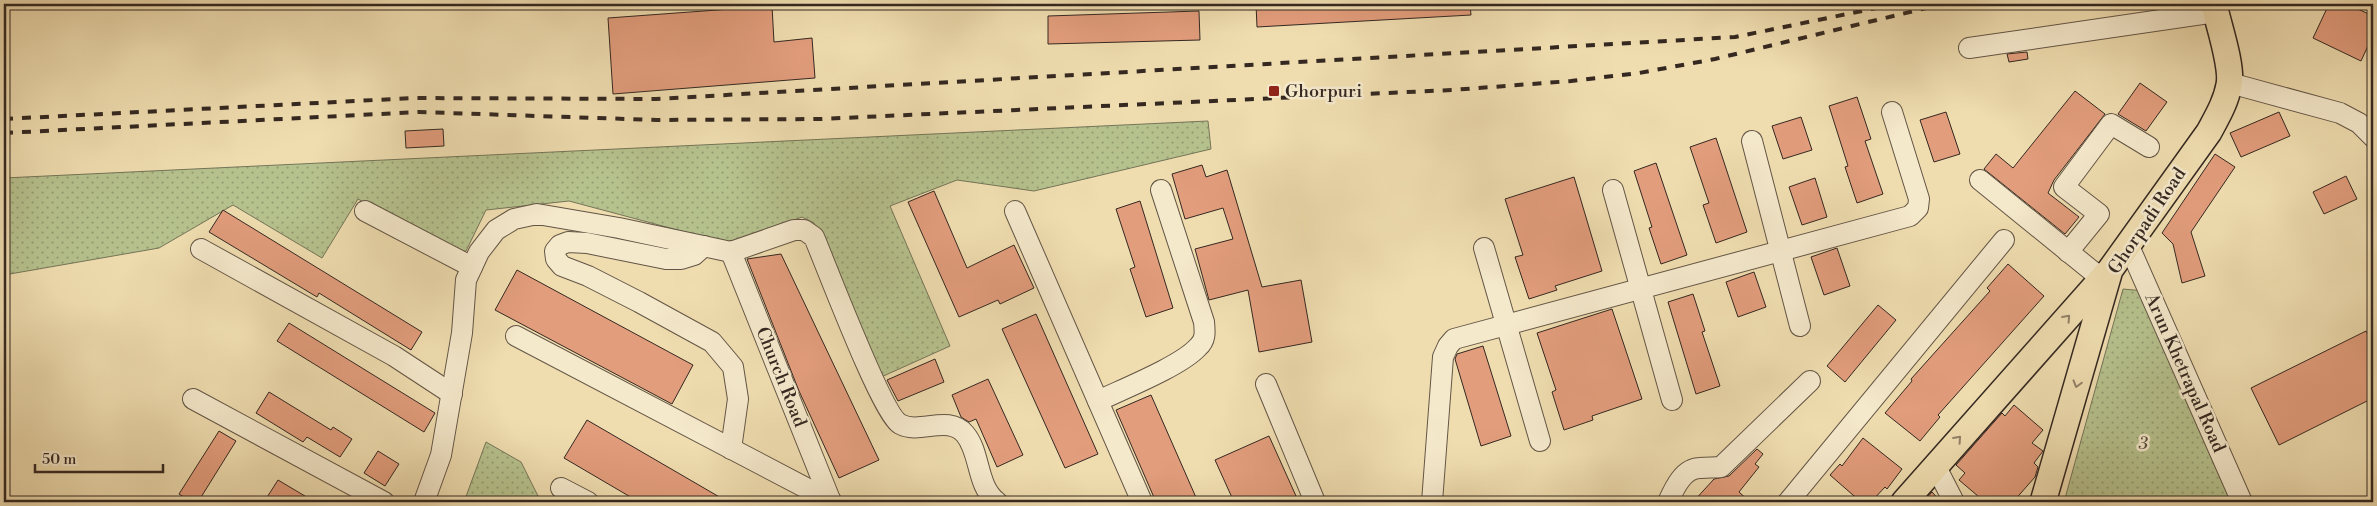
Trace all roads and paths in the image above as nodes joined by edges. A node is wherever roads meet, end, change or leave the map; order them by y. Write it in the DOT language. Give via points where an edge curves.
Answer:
graph roads {
  1 [pos="2215,8"];
  2 [pos="1969,48"];
  3 [pos="2230,83"];
  4 [pos="1892,112"];
  5 [pos="2373,137"];
  6 [pos="1752,141"];
  7 [pos="2149,147"];
  8 [pos="1980,180"];
  9 [pos="1161,190"];
  10 [pos="1613,190"];
  11 [pos="364,211"];
  12 [pos="1015,211"];
  13 [pos="2004,240"];
  14 [pos="2128,244"];
  15 [pos="704,246"];
  16 [pos="1484,248"];
  17 [pos="201,249"];
  18 [pos="1781,250"];
  19 [pos="731,252"];
  20 [pos="2068,252"];
  21 [pos="472,267"];
  22 [pos="2106,274"];
  23 [pos="1640,288"];
  24 [pos="1506,324"];
  25 [pos="1800,326"];
  26 [pos="516,336"];
  27 [pos="1810,381"];
  28 [pos="1266,384"];
  29 [pos="452,394"];
  30 [pos="193,399"];
  31 [pos="1672,400"];
  32 [pos="1098,401"];
  33 [pos="1540,441"];
  34 [pos="731,449"];
  35 [pos="1935,465"];
  36 [pos="561,488"];
  37 [pos="357,496"];
  38 [pos="831,501"];
  39 [pos="384,502"];
  40 [pos="424,502"];
  41 [pos="588,502"];
  42 [pos="997,502"];
  43 [pos="1142,502"];
  44 [pos="1315,502"];
  45 [pos="1432,502"];
  46 [pos="1668,502"];
  47 [pos="1788,502"];
  48 [pos="1904,502"];
  49 [pos="1954,502"];
  50 [pos="2043,502"];
  51 [pos="2242,502"];
  1 -- 2 [label="street"];
  1 -- 3 [label="main road, Ghorpadi Road"];
  3 -- 5 [label="street" via="2340,113 2359,123"];
  3 -- 14 [label="main road, Ghorpadi Road" via="2222,110 2209,132"];
  4 -- 18 [label="street" via="1919,199 1918,208 1899,220"];
  6 -- 18 [label="street"];
  7 -- 20 [label="street" via="2111,124 2064,187 2099,214"];
  8 -- 20 [label="street"];
  9 -- 32 [label="street" via="1206,335 1199,347 1179,361"];
  10 -- 23 [label="street"];
  11 -- 21 [label="street"];
  12 -- 32 [label="street"];
  13 -- 47 [label="street"];
  14 -- 22 [label="main road, Ghorpadi Road"];
  14 -- 51 [label="street, Arun Khetrapal Road"];
  15 -- 19 [label="street"];
  15 -- 21 [label="street" via="537,214 514,219 496,230"];
  15 -- 34 [label="street" via="694,256 681,259 586,243 568,242 555,251 562,266 622,293 712,342 733,367 738,399"];
  16 -- 24 [label="street"];
  17 -- 29 [label="street" via="394,356"];
  18 -- 23 [label="street"];
  18 -- 25 [label="street"];
  19 -- 38 [label="street, Church Road"];
  19 -- 42 [label="street" via="794,230 804,230 814,238 867,366 892,415 908,427 958,427 966,435 983,484"];
  20 -- 22 [label="street"];
  21 -- 29 [label="street" via="466,280"];
  35 -- 22 [label="main road, one-way"];
  22 -- 50 [label="main road, Ghorpadi Road, one-way"];
  23 -- 24 [label="street"];
  23 -- 31 [label="street"];
  24 -- 33 [label="street"];
  24 -- 45 [label="street" via="1454,339 1448,346 1444,357"];
  26 -- 34 [label="street"];
  27 -- 46 [label="street" via="1721,467 1688,472"];
  28 -- 44 [label="street"];
  29 -- 40 [label="street" via="442,455"];
  30 -- 37 [label="street"];
  32 -- 43 [label="street"];
  34 -- 38 [label="street"];
  35 -- 48 [label="main road"];
  35 -- 49 [label="street"];
  36 -- 41 [label="street"];
  37 -- 39 [label="street"];
}
